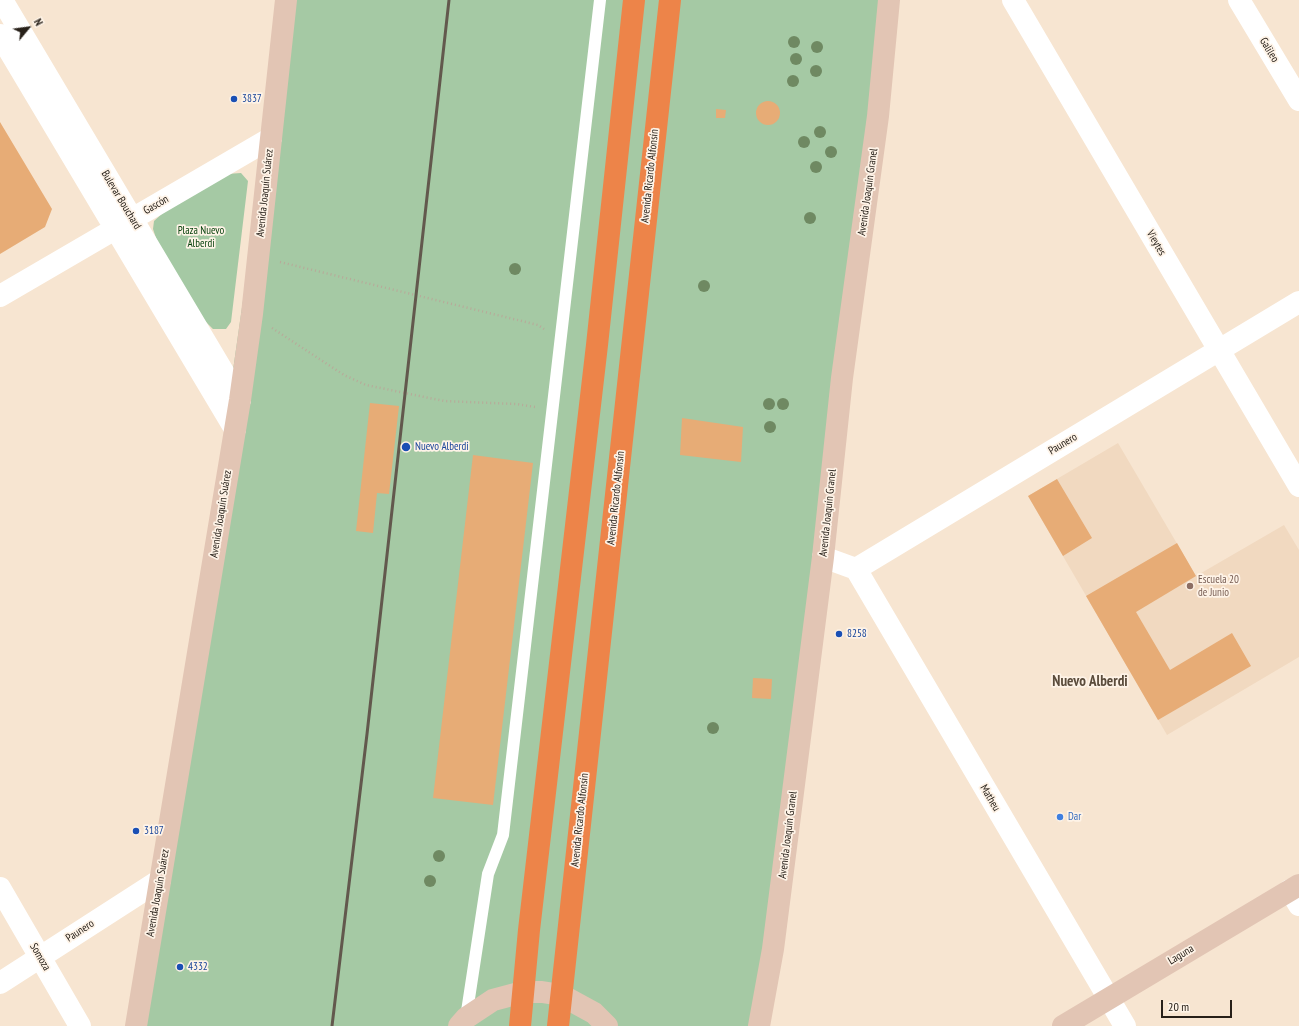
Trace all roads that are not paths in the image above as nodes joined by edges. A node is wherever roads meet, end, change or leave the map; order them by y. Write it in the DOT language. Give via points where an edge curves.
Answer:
graph roads {
  1 [pos="2,0"];
  2 [pos="286,0"];
  3 [pos="600,0"];
  4 [pos="634,0"];
  5 [pos="670,0"];
  6 [pos="889,0"];
  7 [pos="1013,0"];
  8 [pos="1239,0"];
  9 [pos="0,35"];
  10 [pos="1299,100"];
  11 [pos="271,138"];
  12 [pos="124,224"];
  13 [pos="0,296"];
  14 [pos="1299,302"];
  15 [pos="1219,350"];
  16 [pos="240,400"];
  17 [pos="235,429"];
  18 [pos="1299,486"];
  19 [pos="823,557"];
  20 [pos="856,569"];
  21 [pos="160,880"];
  22 [pos="0,888"];
  23 [pos="1296,893"];
  24 [pos="40,957"];
  25 [pos="0,982"];
  26 [pos="523,992"];
  27 [pos="561,996"];
  28 [pos="1108,998"];
  29 [pos="463,1022"];
  30 [pos="758,1023"];
  31 [pos="80,1026"];
  32 [pos="136,1026"];
  33 [pos="520,1026"];
  34 [pos="558,1026"];
  35 [pos="607,1026"];
  36 [pos="1063,1026"];
  37 [pos="1125,1026"];
  1 -- 12 [label="street, Bulevar Bouchard"];
  2 -- 11 [label="street, Avenida Joaquín Suárez"];
  3 -- 29 [label="lane" via="503,835 488,874"];
  4 -- 26 [label="highway"];
  5 -- 27 [label="highway, Avenida Ricardo Alfonsín"];
  6 -- 19 [label="street, Avenida Joaquín Granel" via="878,116 842,378"];
  7 -- 15 [label="street, Vieytes"];
  8 -- 10 [label="street, Galileo"];
  9 -- 12 [label="street, Bulevar Bouchard"];
  11 -- 12 [label="street, Gascón"];
  11 -- 16 [label="street, Avenida Joaquín Suárez"];
  12 -- 13 [label="street, Gascón"];
  12 -- 16 [label="street, Bulevar Bouchard"];
  12 -- 17 [label="street, Bulevar Bouchard"];
  14 -- 15 [label="street, Paunero"];
  15 -- 18 [label="street, Vieytes"];
  15 -- 20 [label="street, Paunero"];
  16 -- 17 [label="street, Avenida Joaquín Suárez"];
  17 -- 21 [label="street, Avenida Joaquín Suárez"];
  19 -- 20 [label="street"];
  19 -- 30 [label="street, Avenida Joaquín Granel" via="773,948"];
  20 -- 28 [label="street, Matheu"];
  21 -- 24 [label="street, Paunero"];
  21 -- 32 [label="street, Avenida Joaquín Suárez"];
  22 -- 24 [label="street, Somoza"];
  23 -- 28 [label="street, Laguna"];
  24 -- 25 [label="street, Paunero"];
  24 -- 31 [label="street, Somoza"];
  26 -- 27 [label="street"];
  26 -- 29 [label="street" via="492,1000"];
  26 -- 33 [label="highway"];
  27 -- 34 [label="highway, Avenida Ricardo Alfonsín"];
  27 -- 35 [label="street" via="594,1013"];
  28 -- 36 [label="street, Laguna"];
  28 -- 37 [label="street, Matheu"];
}
